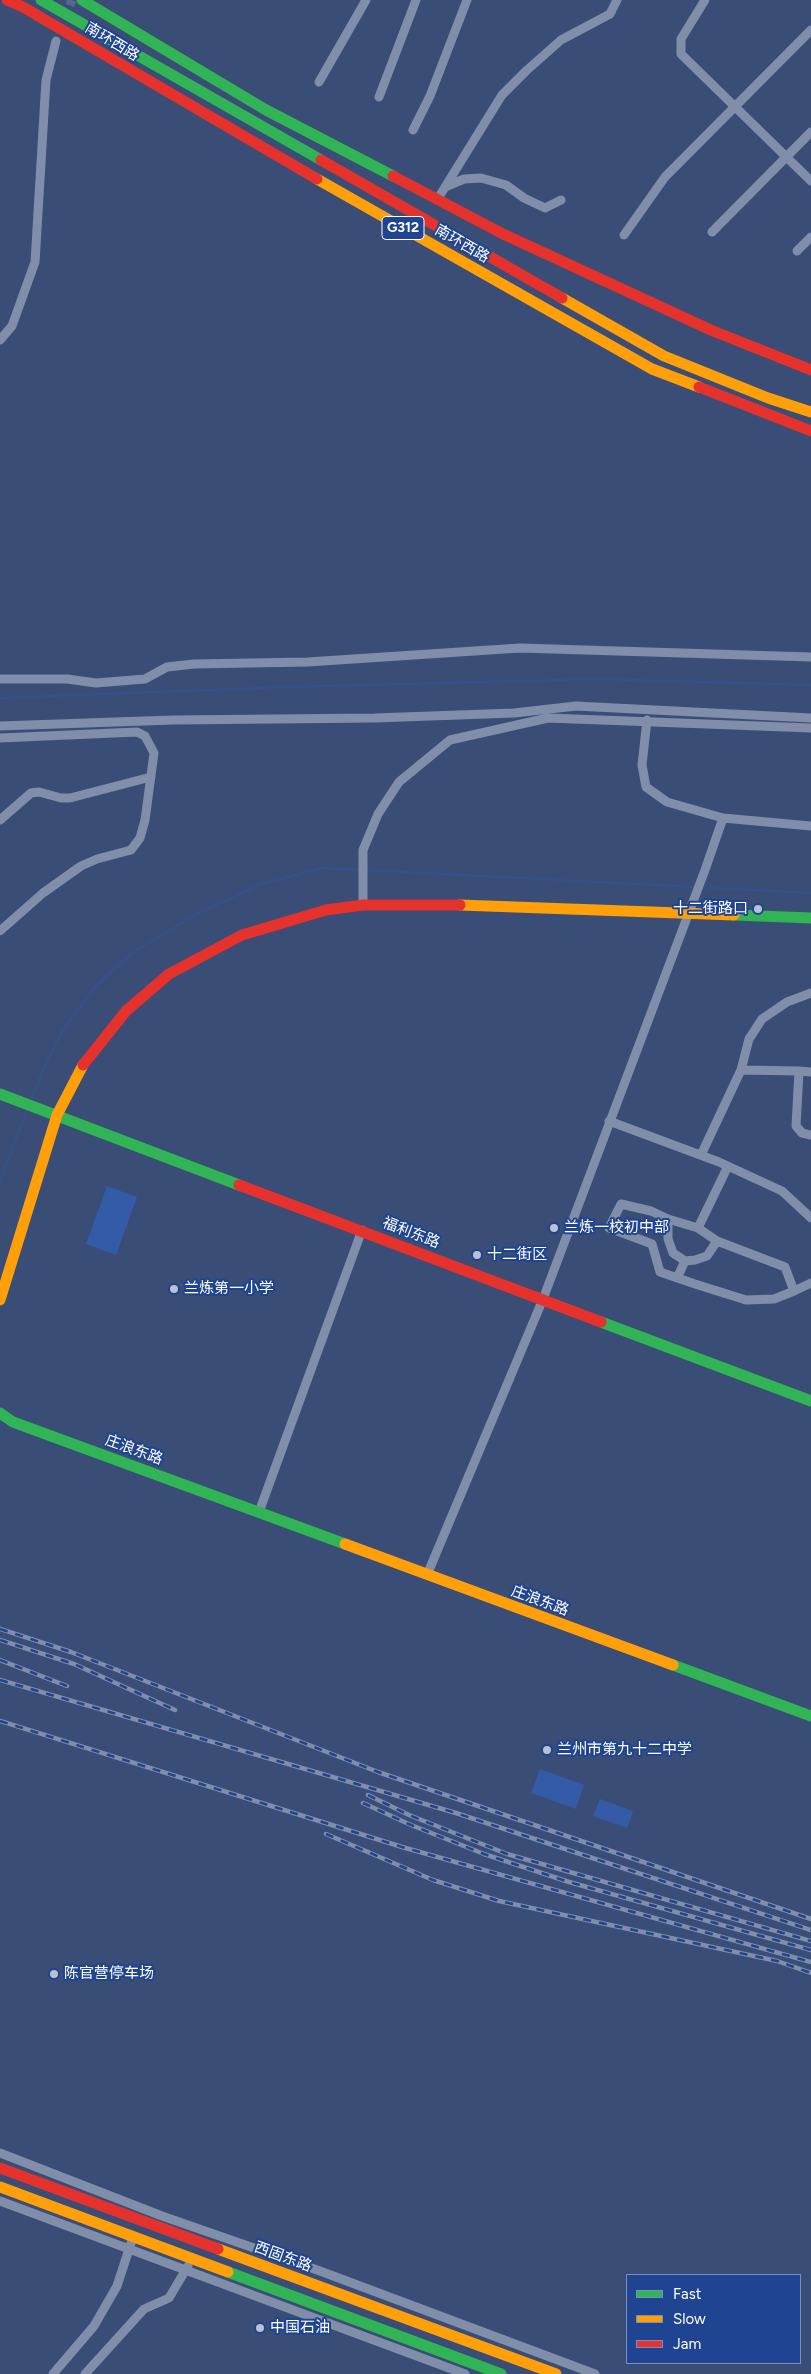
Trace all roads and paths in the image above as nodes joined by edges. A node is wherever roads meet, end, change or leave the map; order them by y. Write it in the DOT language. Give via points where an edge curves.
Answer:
graph roads {
  1 [pos="7,0"];
  2 [pos="41,0"];
  3 [pos="82,0"];
  4 [pos="366,0"];
  5 [pos="416,0"];
  6 [pos="467,0"];
  7 [pos="618,0"];
  8 [pos="704,0"];
  9 [pos="811,30"];
  10 [pos="56,41"];
  11 [pos="319,82"];
  12 [pos="379,98"];
  13 [pos="735,107"];
  14 [pos="413,130"];
  15 [pos="811,132"];
  16 [pos="786,157"];
  17 [pos="811,181"];
  18 [pos="444,188"];
  19 [pos="437,200"];
  20 [pos="561,200"];
  21 [pos="712,232"];
  22 [pos="624,235"];
  23 [pos="811,237"];
  24 [pos="798,250"];
  25 [pos="0,340"];
  26 [pos="811,370"];
  27 [pos="811,412"];
  28 [pos="811,431"];
  29 [pos="811,657"];
  30 [pos="0,678"];
  31 [pos="811,718"];
  32 [pos="647,720"];
  33 [pos="0,726"];
  34 [pos="811,728"];
  35 [pos="0,738"];
  36 [pos="151,777"];
  37 [pos="723,818"];
  38 [pos="0,820"];
  39 [pos="811,826"];
  40 [pos="363,906"];
  41 [pos="690,907"];
  42 [pos="811,918"];
  43 [pos="0,931"];
  44 [pos="811,992"];
  45 [pos="741,1070"];
  46 [pos="799,1071"];
  47 [pos="811,1072"];
  48 [pos="0,1094"];
  49 [pos="53,1113"];
  50 [pos="609,1121"];
  51 [pos="811,1135"];
  52 [pos="701,1155"];
  53 [pos="728,1166"];
  54 [pos="811,1218"];
  55 [pos="668,1219"];
  56 [pos="698,1228"];
  57 [pos="362,1230"];
  58 [pos="717,1241"];
  59 [pos="684,1261"];
  60 [pos="677,1278"];
  61 [pos="811,1282"];
  62 [pos="794,1292"];
  63 [pos="543,1299"];
  64 [pos="0,1300"];
  65 [pos="811,1401"];
  66 [pos="0,1413"];
  67 [pos="259,1512"];
  68 [pos="427,1575"];
  69 [pos="811,1716"];
  70 [pos="0,2153"];
  71 [pos="0,2168"];
  72 [pos="0,2188"];
  73 [pos="0,2200"];
  74 [pos="133,2237"];
  75 [pos="129,2250"];
  76 [pos="192,2259"];
  77 [pos="186,2270"];
  78 [pos="53,2374"];
  79 [pos="85,2374"];
  80 [pos="465,2374"];
  81 [pos="501,2374"];
  82 [pos="556,2374"];
  83 [pos="595,2374"];
  1 -- 28 [label="main road, 南环西路 / G312" via="652,369"];
  2 -- 27 [label="main road, 南环西路 / G312" via="664,356"];
  3 -- 19 [label="main road" via="266,110"];
  4 -- 11 [label="street"];
  5 -- 12 [label="street"];
  6 -- 14 [label="street" via="430,96"];
  7 -- 18 [label="street" via="610,14 561,40 502,95"];
  8 -- 13 [label="street" via="682,39 681,54"];
  9 -- 13 [label="street"];
  10 -- 25 [label="street" via="46,80 34,262 12,326"];
  13 -- 16 [label="street"];
  13 -- 22 [label="street" via="665,177"];
  15 -- 16 [label="street"];
  16 -- 17 [label="street"];
  16 -- 21 [label="street"];
  18 -- 19 [label="street"];
  18 -- 20 [label="street" via="464,179 481,178 506,185 545,208"];
  19 -- 26 [label="main road" via="704,327"];
  23 -- 24 [label="street"];
  29 -- 30 [label="street" via="520,648 318,662 194,664 167,668 145,679 96,683"];
  31 -- 33 [label="street" via="576,706 514,713 375,718"];
  32 -- 34 [label="street"];
  32 -- 37 [label="street" via="642,765 646,787 667,802"];
  32 -- 40 [label="street" via="548,718 450,740 399,782 378,814 364,850"];
  35 -- 36 [label="street" via="137,732 145,736 152,746 154,762"];
  36 -- 38 [label="street" via="70,798 31,793"];
  36 -- 43 [label="street" via="140,838 131,850 81,866 43,893"];
  37 -- 39 [label="street"];
  37 -- 41 [label="street"];
  40 -- 41 [label="main road"];
  40 -- 49 [label="main road" via="326,910 242,935 169,974 126,1011 89,1058"];
  41 -- 42 [label="main road"];
  41 -- 50 [label="street"];
  44 -- 45 [label="street" via="786,1002 762,1019 749,1039"];
  45 -- 46 [label="street"];
  45 -- 52 [label="street"];
  46 -- 47 [label="street"];
  46 -- 51 [label="street" via="796,1126 802,1133"];
  48 -- 49 [label="main road, 福利东路"];
  49 -- 57 [label="main road, 福利东路"];
  49 -- 64 [label="main road"];
  50 -- 52 [label="street"];
  50 -- 63 [label="street"];
  52 -- 53 [label="street"];
  53 -- 54 [label="street" via="782,1191"];
  53 -- 56 [label="street"];
  55 -- 56 [label="street"];
  55 -- 59 [label="street" via="668,1239 673,1253"];
  55 -- 60 [label="street" via="621,1204 609,1228 652,1244 660,1272"];
  56 -- 58 [label="street"];
  57 -- 63 [label="main road, 福利东路"];
  57 -- 67 [label="street"];
  58 -- 59 [label="street" via="707,1256"];
  58 -- 62 [label="street" via="785,1267"];
  59 -- 60 [label="street"];
  60 -- 62 [label="street" via="746,1300 774,1299"];
  61 -- 62 [label="street"];
  63 -- 65 [label="main road, 福利东路"];
  63 -- 68 [label="street"];
  66 -- 67 [label="main road, 庄浪东路" via="13,1422"];
  67 -- 68 [label="main road, 庄浪东路"];
  68 -- 69 [label="main road, 庄浪东路"];
  70 -- 83 [label="street" via="162,2216"];
  71 -- 82 [label="main road, 西固东路"];
  72 -- 74 [label="main road"];
  73 -- 75 [label="street"];
  74 -- 75 [label="street"];
  74 -- 76 [label="main road"];
  75 -- 77 [label="street"];
  75 -- 78 [label="street" via="117,2286 94,2326"];
  76 -- 77 [label="street"];
  76 -- 81 [label="main road"];
  77 -- 79 [label="street" via="169,2298 144,2309"];
  77 -- 80 [label="street"];
}
